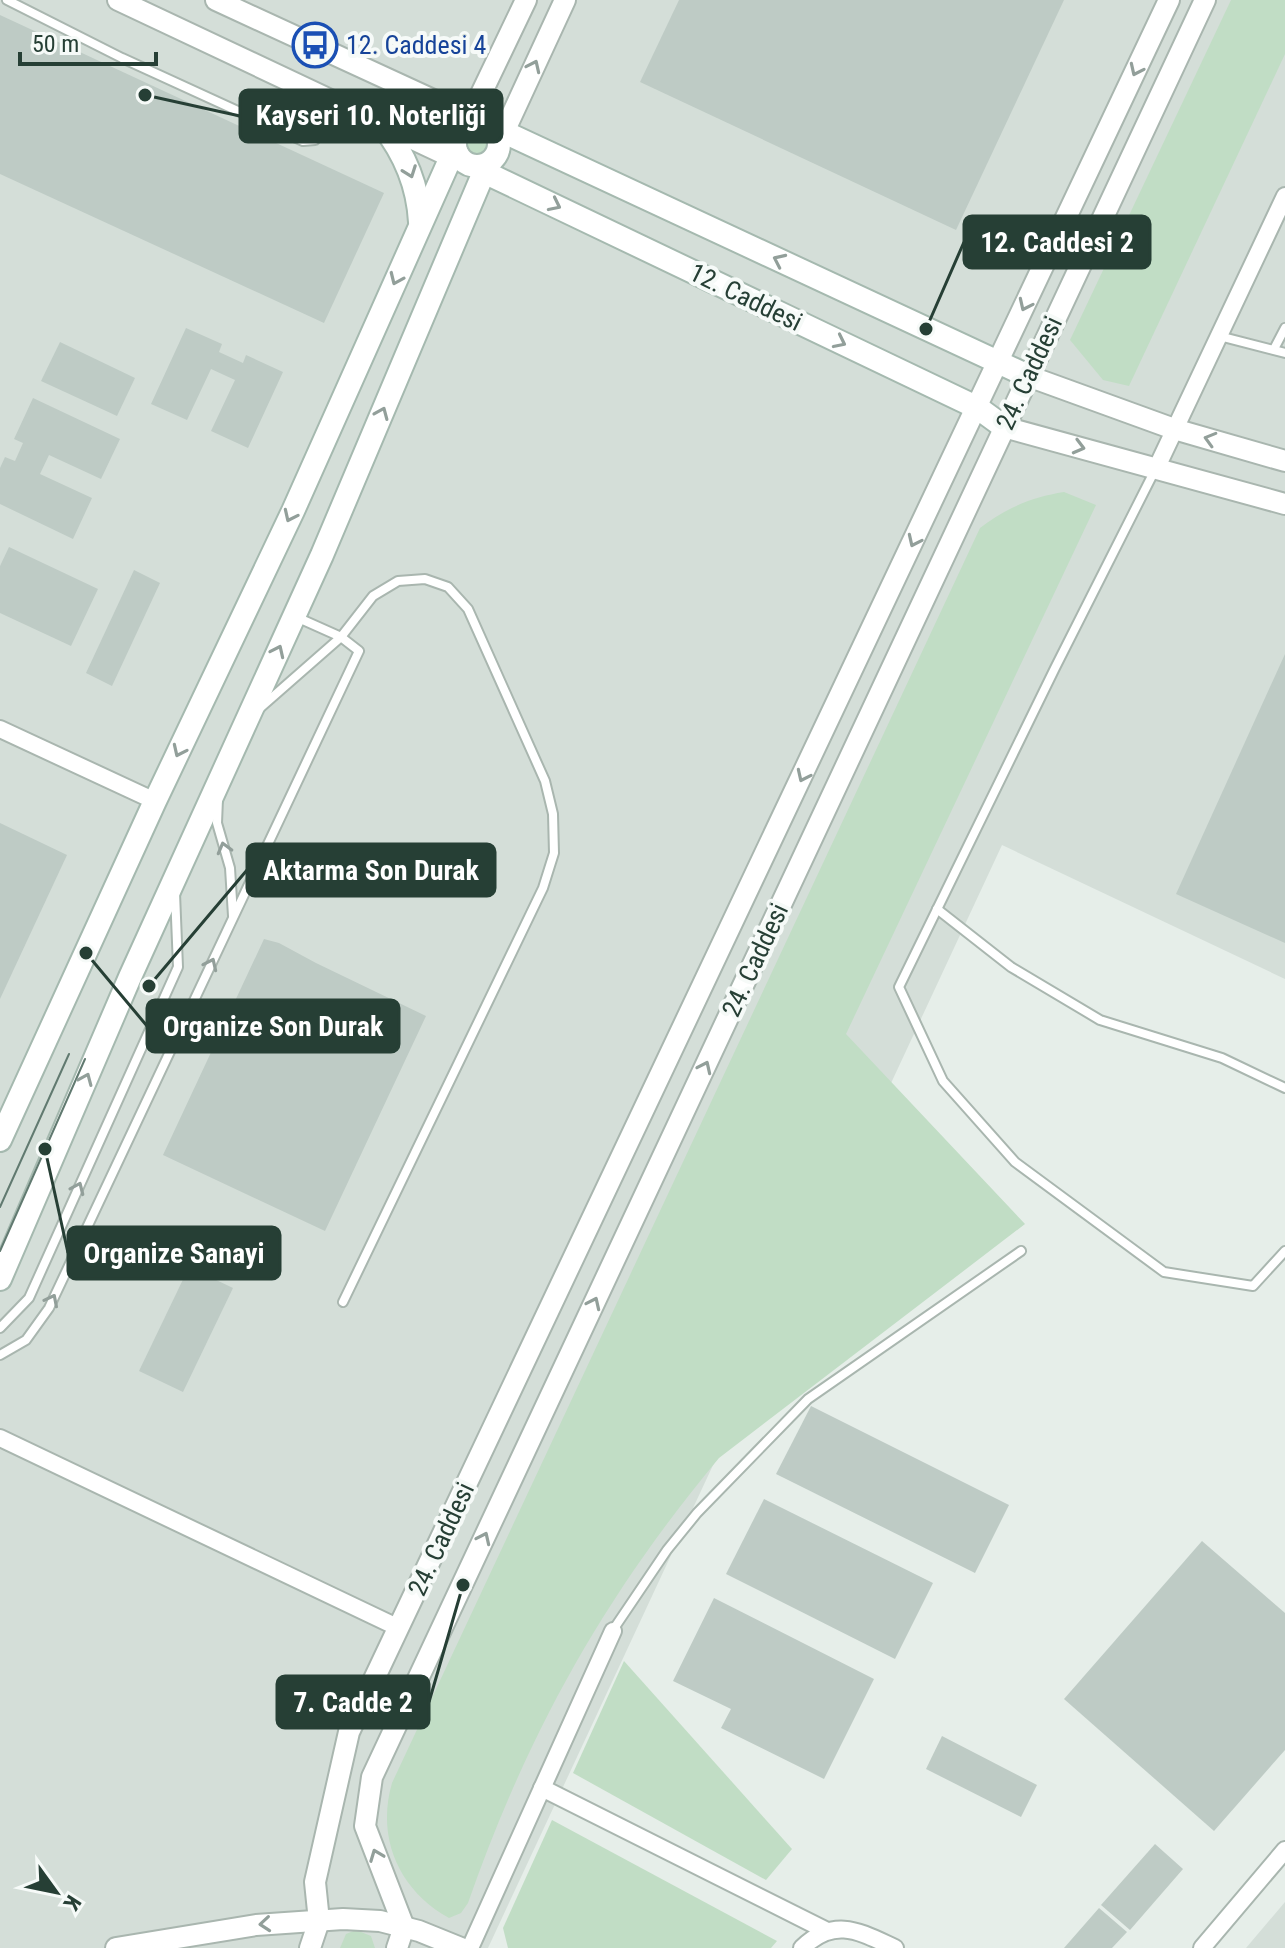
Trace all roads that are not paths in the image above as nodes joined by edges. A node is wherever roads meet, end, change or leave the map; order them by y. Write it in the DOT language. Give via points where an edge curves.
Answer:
graph roads {
  1 [pos="7,0"];
  2 [pos="118,0"];
  3 [pos="216,0"];
  4 [pos="526,0"];
  5 [pos="565,0"];
  6 [pos="1169,0"];
  7 [pos="1205,0"];
  8 [pos="339,104"];
  9 [pos="471,120"];
  10 [pos="382,125"];
  11 [pos="500,134"];
  12 [pos="454,155"];
  13 [pos="484,169"];
  14 [pos="1285,196"];
  15 [pos="420,226"];
  16 [pos="1285,328"];
  17 [pos="1218,336"];
  18 [pos="1274,349"];
  19 [pos="1285,353"];
  20 [pos="998,362"];
  21 [pos="1028,376"];
  22 [pos="978,408"];
  23 [pos="1004,427"];
  24 [pos="1174,429"];
  25 [pos="1285,461"];
  26 [pos="1157,467"];
  27 [pos="1285,504"];
  28 [pos="294,616"];
  29 [pos="341,637"];
  30 [pos="247,719"];
  31 [pos="0,729"];
  32 [pos="219,779"];
  33 [pos="155,801"];
  34 [pos="175,877"];
  35 [pos="937,909"];
  36 [pos="233,917"];
  37 [pos="1285,1088"];
  38 [pos="0,1140"];
  39 [pos="1021,1251"];
  40 [pos="1285,1251"];
  41 [pos="0,1279"];
  42 [pos="343,1302"];
  43 [pos="0,1328"];
  44 [pos="0,1355"];
  45 [pos="0,1438"];
  46 [pos="399,1628"];
  47 [pos="613,1631"];
  48 [pos="542,1788"];
  49 [pos="1285,1850"];
  50 [pos="319,1921"];
  51 [pos="404,1927"];
  52 [pos="827,1931"];
  53 [pos="116,1948"];
  54 [pos="310,1948"];
  55 [pos="397,1948"];
  56 [pos="461,1948"];
  57 [pos="470,1948"];
  58 [pos="802,1948"];
  59 [pos="895,1948"];
  60 [pos="1202,1948"];
  1 -- 8 [label="lane" via="303,141 315,140"];
  2 -- 8 [label="street"];
  3 -- 9 [label="street"];
  4 -- 9 [label="street"];
  11 -- 5 [label="street, one-way"];
  6 -- 20 [label="street, 24. Caddesi, one-way"];
  7 -- 21 [label="street, 24. Caddesi"];
  8 -- 10 [label="street"];
  9 -- 11 [label="main road"];
  9 -- 12 [label="main road" via="456,138"];
  10 -- 12 [label="street"];
  10 -- 15 [label="main road, one-way" via="411,174"];
  11 -- 13 [label="main road" via="498,150"];
  20 -- 11 [label="main road, 12. Caddesi, one-way"];
  12 -- 13 [label="main road"];
  12 -- 15 [label="main road"];
  13 -- 22 [label="main road, 12. Caddesi, one-way"];
  28 -- 13 [label="main road, one-way"];
  14 -- 17 [label="street"];
  15 -- 33 [label="main road, one-way"];
  16 -- 18 [label="lane"];
  17 -- 18 [label="lane"];
  17 -- 24 [label="street"];
  18 -- 19 [label="lane"];
  20 -- 21 [label="main road, 12. Caddesi"];
  20 -- 22 [label="street, 24. Caddesi"];
  21 -- 23 [label="street, 24. Caddesi"];
  21 -- 24 [label="street"];
  22 -- 23 [label="main road, 12. Caddesi"];
  22 -- 46 [label="street, 24. Caddesi, one-way"];
  23 -- 26 [label="street, one-way"];
  51 -- 23 [label="street, 24. Caddesi, one-way" via="365,1826 372,1777"];
  25 -- 24 [label="street, one-way"];
  24 -- 26 [label="street"];
  26 -- 27 [label="street"];
  26 -- 35 [label="lane"];
  28 -- 29 [label="lane"];
  30 -- 28 [label="main road, one-way"];
  29 -- 30 [label="lane"];
  29 -- 36 [label="lane" via="359,651"];
  29 -- 42 [label="lane" via="373,596 398,581 425,579 448,587 468,609 545,781 554,853 543,888"];
  30 -- 32 [label="main road"];
  31 -- 33 [label="street"];
  32 -- 34 [label="main road"];
  36 -- 32 [label="lane, one-way" via="230,868 217,823"];
  33 -- 38 [label="main road"];
  41 -- 34 [label="main road, one-way"];
  43 -- 34 [label="lane, one-way" via="29,1298 178,967"];
  35 -- 37 [label="lane" via="1011,967 1100,1020 1222,1058"];
  35 -- 40 [label="lane" via="899,987 943,1081 1015,1162 1164,1272 1253,1286"];
  44 -- 36 [label="lane, one-way" via="26,1340 49,1308"];
  39 -- 47 [label="lane" via="808,1399 697,1513"];
  45 -- 46 [label="street"];
  46 -- 50 [label="street, 24. Caddesi" via="349,1732 315,1882"];
  47 -- 48 [label="street"];
  48 -- 52 [label="street"];
  48 -- 57 [label="street"];
  49 -- 60 [label="street"];
  50 -- 51 [label="street" via="380,1921"];
  50 -- 53 [label="street, one-way" via="256,1925"];
  50 -- 54 [label="street"];
  51 -- 55 [label="street"];
  51 -- 56 [label="street"];
  52 -- 58 [label="street"];
  52 -- 59 [label="street" via="855,1930"];
}
